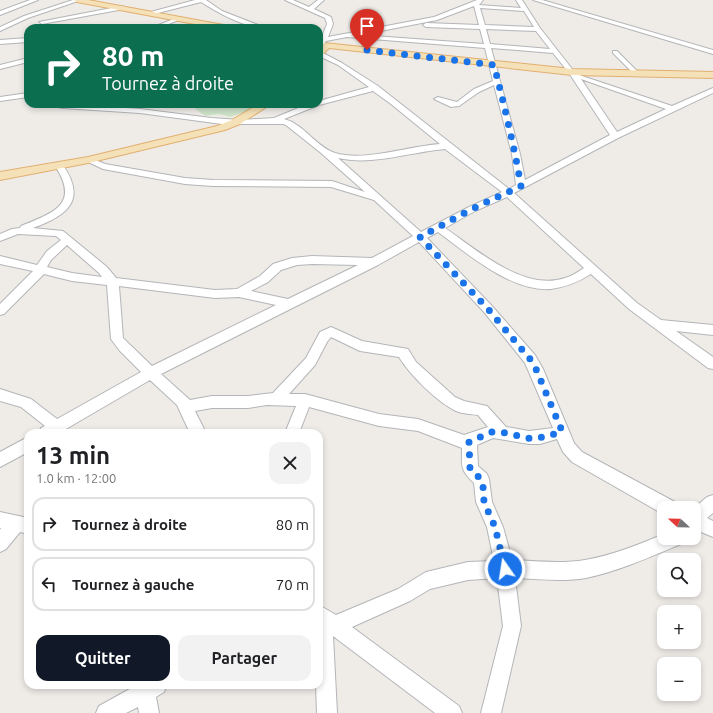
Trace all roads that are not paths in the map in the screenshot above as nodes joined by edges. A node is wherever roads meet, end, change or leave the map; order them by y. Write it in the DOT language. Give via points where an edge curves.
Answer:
graph roads {
  1 [pos="35,0"];
  2 [pos="77,0"];
  3 [pos="201,0"];
  4 [pos="288,0"];
  5 [pos="321,0"];
  6 [pos="467,0"];
  7 [pos="519,0"];
  8 [pos="536,0"];
  9 [pos="478,3"];
  10 [pos="122,8"];
  11 [pos="310,9"];
  12 [pos="526,10"];
  13 [pos="0,13"];
  14 [pos="150,13"];
  15 [pos="26,17"];
  16 [pos="178,19"];
  17 [pos="0,21"];
  18 [pos="42,22"];
  19 [pos="9,24"];
  20 [pos="165,24"];
  21 [pos="206,24"];
  22 [pos="252,24"];
  23 [pos="414,24"];
  24 [pos="429,25"];
  25 [pos="483,27"];
  26 [pos="0,29"];
  27 [pos="538,29"];
  28 [pos="349,36"];
  29 [pos="24,40"];
  30 [pos="323,41"];
  31 [pos="417,41"];
  32 [pos="0,42"];
  33 [pos="323,46"];
  34 [pos="323,47"];
  35 [pos="489,47"];
  36 [pos="323,49"];
  37 [pos="555,51"];
  38 [pos="615,52"];
  39 [pos="713,52"];
  40 [pos="24,61"];
  41 [pos="494,65"];
  42 [pos="0,67"];
  43 [pos="573,74"];
  44 [pos="636,74"];
  45 [pos="713,75"];
  46 [pos="498,82"];
  47 [pos="375,88"];
  48 [pos="713,90"];
  49 [pos="24,96"];
  50 [pos="4,99"];
  51 [pos="438,99"];
  52 [pos="24,101"];
  53 [pos="323,102"];
  54 [pos="93,108"];
  55 [pos="260,108"];
  56 [pos="297,108"];
  57 [pos="673,110"];
  58 [pos="255,112"];
  59 [pos="274,120"];
  60 [pos="236,122"];
  61 [pos="615,136"];
  62 [pos="447,146"];
  63 [pos="323,150"];
  64 [pos="88,160"];
  65 [pos="59,166"];
  66 [pos="0,176"];
  67 [pos="521,186"];
  68 [pos="508,193"];
  69 [pos="380,201"];
  70 [pos="438,227"];
  71 [pos="16,232"];
  72 [pos="420,237"];
  73 [pos="0,238"];
  74 [pos="66,241"];
  75 [pos="0,260"];
  76 [pos="374,262"];
  77 [pos="592,269"];
  78 [pos="41,270"];
  79 [pos="113,282"];
  80 [pos="239,293"];
  81 [pos="289,303"];
  82 [pos="0,310"];
  83 [pos="656,324"];
  84 [pos="713,330"];
  85 [pos="713,364"];
  86 [pos="151,373"];
  87 [pos="0,395"];
  88 [pos="277,398"];
  89 [pos="305,400"];
  90 [pos="186,407"];
  91 [pos="50,429"];
  92 [pos="53,429"];
  93 [pos="195,429"];
  94 [pos="294,429"];
  95 [pos="562,431"];
  96 [pos="501,432"];
  97 [pos="469,442"];
  98 [pos="24,446"];
  99 [pos="0,460"];
  100 [pos="657,501"];
  101 [pos="713,503"];
  102 [pos="701,514"];
  103 [pos="15,523"];
  104 [pos="701,524"];
  105 [pos="713,530"];
  106 [pos="0,543"];
  107 [pos="658,545"];
  108 [pos="505,569"];
  109 [pos="324,625"];
  110 [pos="151,689"];
  111 [pos="106,713"];
  112 [pos="149,713"];
  113 [pos="327,713"];
  114 [pos="452,713"];
  115 [pos="491,713"];
  1 -- 13 [label="street"];
  2 -- 10 [label="main road"];
  2 -- 15 [label="street"];
  3 -- 14 [label="street"];
  3 -- 22 [label="street" via="220,12"];
  4 -- 11 [label="street"];
  5 -- 11 [label="street"];
  6 -- 9 [label="street"];
  7 -- 12 [label="street"];
  8 -- 39 [label="street"];
  9 -- 12 [label="street"];
  9 -- 23 [label="street" via="448,15"];
  9 -- 25 [label="street"];
  10 -- 14 [label="main road"];
  10 -- 18 [label="street"];
  11 -- 30 [label="street" via="330,20"];
  12 -- 27 [label="street"];
  14 -- 16 [label="main road"];
  15 -- 18 [label="street"];
  15 -- 19 [label="street"];
  16 -- 20 [label="street"];
  16 -- 21 [label="main road"];
  17 -- 19 [label="street"];
  19 -- 26 [label="street"];
  23 -- 24 [label="street"];
  23 -- 28 [label="street"];
  24 -- 25 [label="street"];
  24 -- 31 [label="street"];
  25 -- 27 [label="street"];
  25 -- 35 [label="street"];
  27 -- 37 [label="street"];
  28 -- 31 [label="street"];
  28 -- 33 [label="street"];
  29 -- 32 [label="street"];
  31 -- 35 [label="street"];
  34 -- 41 [label="main road"];
  35 -- 37 [label="street"];
  35 -- 41 [label="street"];
  36 -- 47 [label="street" via="331,59"];
  37 -- 43 [label="street"];
  38 -- 44 [label="street"];
  40 -- 42 [label="street"];
  41 -- 43 [label="main road"];
  41 -- 46 [label="street"];
  43 -- 44 [label="main road"];
  43 -- 57 [label="street"];
  43 -- 61 [label="street"];
  44 -- 45 [label="main road"];
  46 -- 51 [label="street" via="473,92 458,104"];
  46 -- 67 [label="street" via="516,154"];
  47 -- 53 [label="street"];
  47 -- 62 [label="street"];
  48 -- 57 [label="street"];
  49 -- 50 [label="street"];
  50 -- 52 [label="street"];
  54 -- 60 [label="street"];
  55 -- 58 [label="main road"];
  56 -- 59 [label="street"];
  57 -- 61 [label="street"];
  58 -- 59 [label="street"];
  58 -- 60 [label="main road"];
  59 -- 60 [label="street"];
  59 -- 63 [label="street" via="289,123"];
  60 -- 64 [label="main road" via="185,138"];
  61 -- 67 [label="street"];
  62 -- 63 [label="street" via="348,158"];
  62 -- 68 [label="street"];
  63 -- 69 [label="street"];
  64 -- 65 [label="main road"];
  64 -- 69 [label="street" via="103,166 185,181 220,184 332,184"];
  65 -- 66 [label="main road"];
  65 -- 71 [label="street" via="66,175 70,193 64,207 53,217"];
  67 -- 68 [label="street"];
  68 -- 70 [label="street"];
  68 -- 77 [label="street"];
  69 -- 72 [label="street"];
  70 -- 72 [label="street"];
  70 -- 77 [label="street" via="517,279 533,284 567,282"];
  71 -- 73 [label="street"];
  71 -- 74 [label="street" via="53,232"];
  72 -- 76 [label="street"];
  72 -- 95 [label="street" via="488,309 530,359"];
  74 -- 78 [label="street" via="47,257"];
  74 -- 79 [label="street" via="103,270"];
  75 -- 78 [label="street"];
  76 -- 80 [label="street" via="296,261 277,267 264,279"];
  76 -- 81 [label="street"];
  77 -- 83 [label="street"];
  78 -- 79 [label="street"];
  78 -- 82 [label="street"];
  79 -- 80 [label="street" via="215,294"];
  79 -- 86 [label="street" via="117,339"];
  80 -- 81 [label="street"];
  81 -- 86 [label="street"];
  83 -- 84 [label="street"];
  83 -- 85 [label="street"];
  86 -- 90 [label="street"];
  86 -- 92 [label="street"];
  87 -- 91 [label="street" via="26,403"];
  88 -- 89 [label="street"];
  88 -- 90 [label="street" via="248,402 212,402"];
  88 -- 96 [label="street" via="310,362 324,335 331,332 360,346 403,353 410,366 450,401 462,407 482,410"];
  89 -- 94 [label="street"];
  89 -- 97 [label="street" via="379,420 418,425"];
  90 -- 93 [label="street"];
  95 -- 96 [label="street" via="532,439"];
  95 -- 100 [label="street" via="568,447 577,457"];
  96 -- 97 [label="street" via="492,432"];
  97 -- 108 [label="street" via="470,469 481,479 484,502 495,527"];
  98 -- 99 [label="street"];
  101 -- 102 [label="street"];
  103 -- 106 [label="street"];
  104 -- 105 [label="street"];
  107 -- 108 [label="street" via="627,558 585,569 559,572"];
  108 -- 109 [label="street" via="468,571 426,581 404,595"];
  108 -- 115 [label="street" via="512,626"];
  109 -- 113 [label="street"];
  109 -- 114 [label="street"];
  110 -- 111 [label="street"];
  110 -- 112 [label="street"];
}
